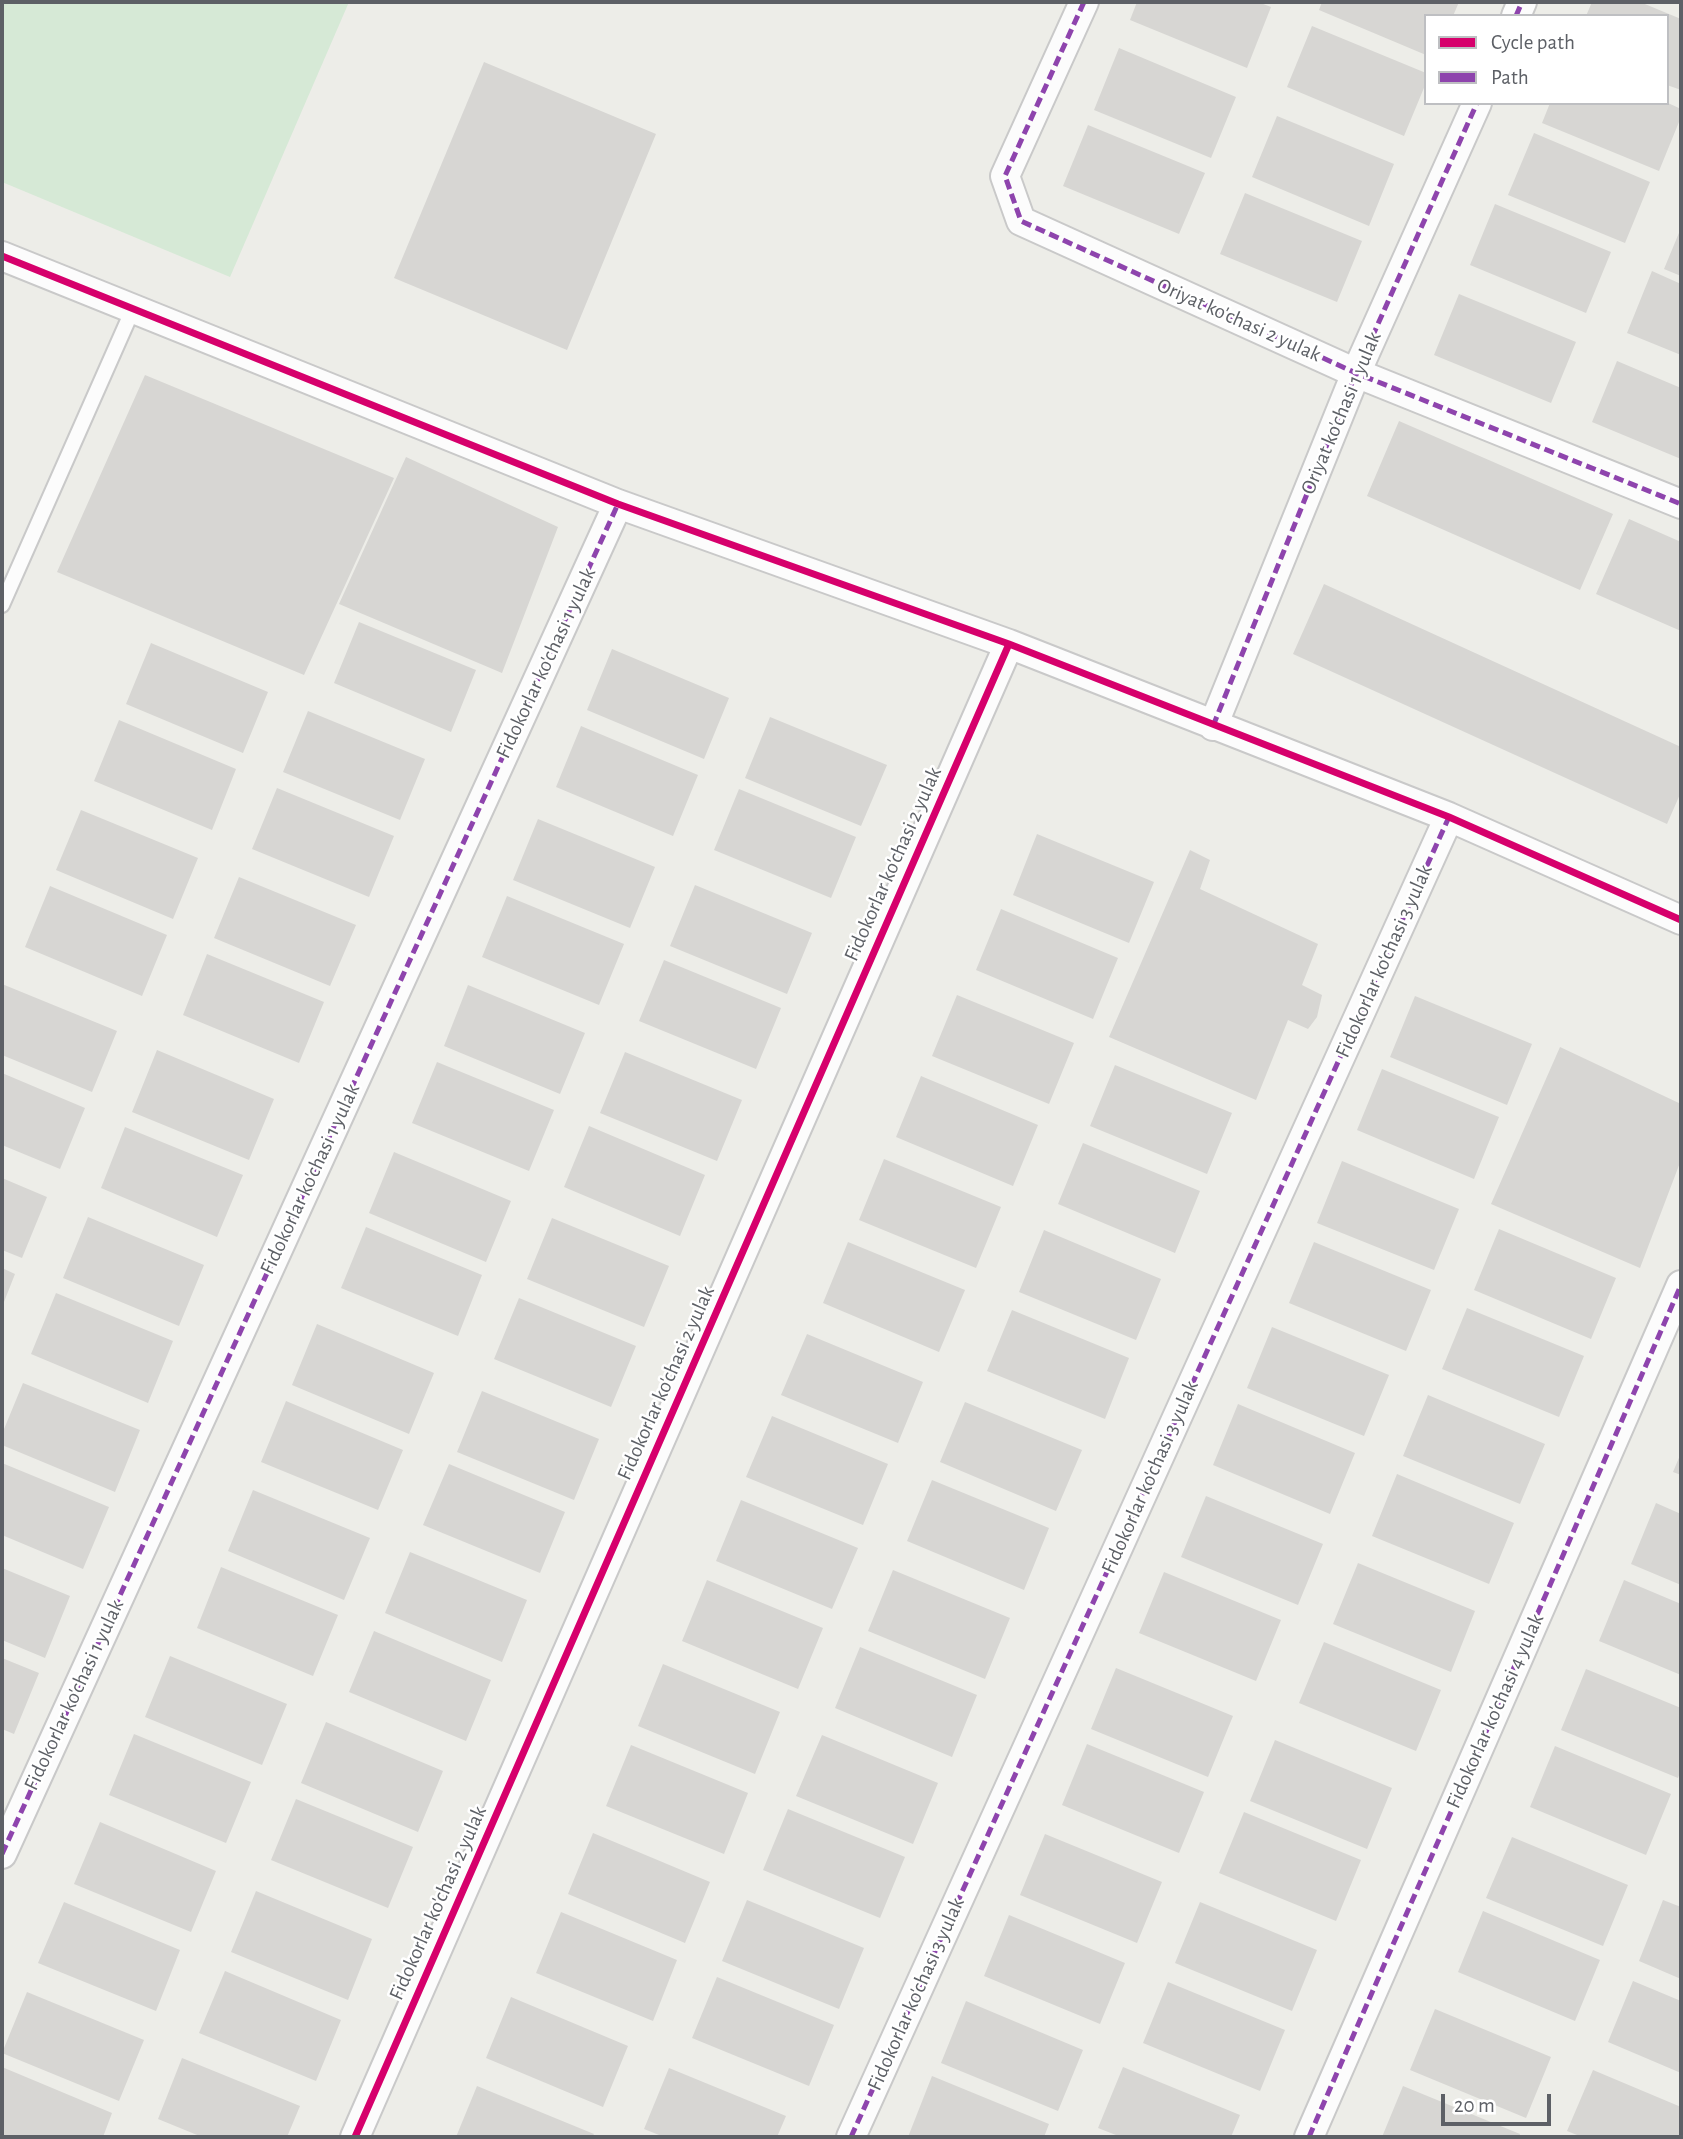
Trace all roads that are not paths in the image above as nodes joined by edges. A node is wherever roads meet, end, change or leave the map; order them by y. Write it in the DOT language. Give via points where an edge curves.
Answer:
graph roads {
  1 [pos="1084,2"];
  2 [pos="1476,105"];
  3 [pos="2,256"];
  4 [pos="134,309"];
  5 [pos="1356,373"];
  6 [pos="618,504"];
  7 [pos="1681,504"];
  8 [pos="2,606"];
  9 [pos="1009,643"];
  10 [pos="1213,726"];
  11 [pos="1448,817"];
  12 [pos="1681,920"];
  13 [pos="1681,1285"];
  14 [pos="2,1854"];
  15 [pos="355,2137"];
  16 [pos="851,2137"];
  17 [pos="1309,2137"];
  1 -- 5 [label="street, Oriyat ko'chasi 2 yulak" via="1005,176 1021,221"];
  2 -- 5 [label="street, Oriyat ko'chasi 1 yulak"];
  3 -- 4 [label="street"];
  4 -- 6 [label="street"];
  4 -- 8 [label="lane"];
  5 -- 7 [label="street, Oriyat ko'chasi 2 yulak"];
  5 -- 10 [label="street, Oriyat ko'chasi 1 yulak"];
  6 -- 9 [label="street"];
  6 -- 14 [label="street, Fidokorlar ko'chasi 1 yulak"];
  9 -- 10 [label="street"];
  9 -- 15 [label="street, Fidokorlar ko'chasi 2 yulak"];
  10 -- 11 [label="street"];
  11 -- 12 [label="street"];
  11 -- 16 [label="street, Fidokorlar ko'chasi 3 yulak"];
  13 -- 17 [label="street, Fidokorlar ko'chasi 4 yulak"];
}
